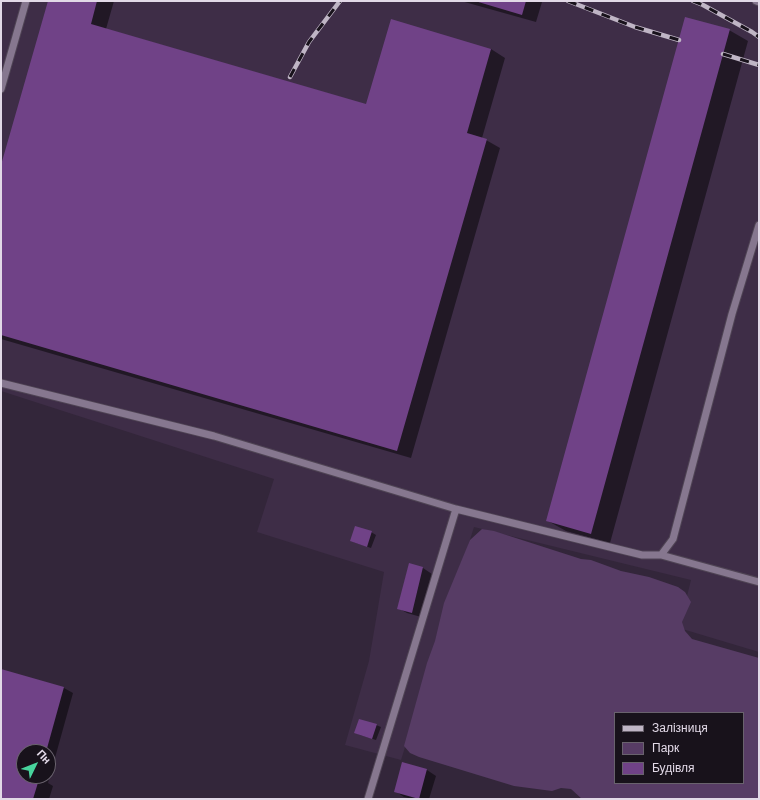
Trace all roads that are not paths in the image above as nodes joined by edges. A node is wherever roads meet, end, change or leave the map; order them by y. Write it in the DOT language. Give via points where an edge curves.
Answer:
graph roads {
  1 [pos="26,1"];
  2 [pos="756,1"];
  3 [pos="759,2"];
  4 [pos="1,89"];
  5 [pos="759,225"];
  6 [pos="757,239"];
  7 [pos="1,383"];
  8 [pos="456,509"];
  9 [pos="661,555"];
  10 [pos="759,582"];
  11 [pos="368,799"];
  1 -- 4 [label="lane"];
  2 -- 3 [label="lane"];
  5 -- 6 [label="lane"];
  6 -- 9 [label="lane" via="732,314 673,539"];
  7 -- 8 [label="lane" via="214,436"];
  8 -- 9 [label="lane" via="642,555"];
  8 -- 11 [label="lane"];
  9 -- 10 [label="lane"];
}
